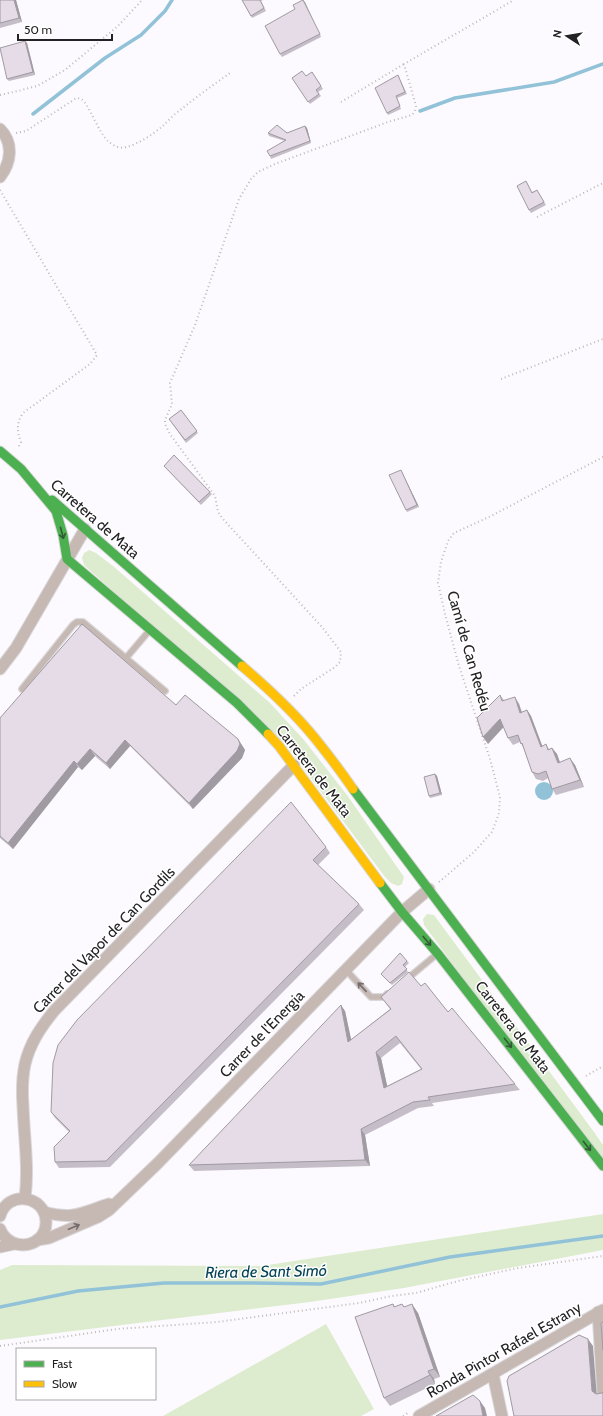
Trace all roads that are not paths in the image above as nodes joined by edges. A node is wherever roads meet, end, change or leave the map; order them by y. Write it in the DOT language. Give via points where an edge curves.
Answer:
graph roads {
  1 [pos="3,132"];
  2 [pos="0,177"];
  3 [pos="0,450"];
  4 [pos="7,469"];
  5 [pos="37,487"];
  6 [pos="85,529"];
  7 [pos="67,559"];
  8 [pos="150,630"];
  9 [pos="126,658"];
  10 [pos="0,668"];
  11 [pos="22,689"];
  12 [pos="165,691"];
  13 [pos="294,765"];
  14 [pos="429,889"];
  15 [pos="402,912"];
  16 [pos="438,954"];
  17 [pos="345,969"];
  18 [pos="402,982"];
  19 [pos="390,992"];
  20 [pos="603,1121"];
  21 [pos="603,1166"];
  22 [pos="24,1198"];
  23 [pos="119,1201"];
  24 [pos="44,1212"];
  25 [pos="0,1213"];
  26 [pos="0,1229"];
  27 [pos="37,1240"];
  28 [pos="14,1244"];
  29 [pos="0,1247"];
  30 [pos="601,1311"];
  31 [pos="493,1374"];
  32 [pos="603,1394"];
  33 [pos="419,1416"];
  34 [pos="502,1416"];
  1 -- 2 [label="street" via="8,141 10,154 8,166"];
  3 -- 5 [label="street"];
  4 -- 5 [label="street"];
  5 -- 6 [label="street, Carretera de Mata"];
  5 -- 7 [label="street, Carretera de Mata, one-way" via="56,512"];
  6 -- 7 [label="street"];
  6 -- 14 [label="street, Carretera de Mata" via="269,689 318,742"];
  7 -- 8 [label="street, Carretera de Mata"];
  7 -- 10 [label="street" via="22,638"];
  8 -- 9 [label="lane"];
  8 -- 13 [label="street, Carretera de Mata" via="237,703"];
  9 -- 11 [label="lane" via="83,622 77,622"];
  9 -- 12 [label="lane"];
  13 -- 15 [label="street, Carretera de Mata"];
  13 -- 22 [label="street, Carrer del Vapor de Can Gordils" via="54,1011 35,1037 23,1076 27,1183"];
  14 -- 15 [label="street, Carrer de l'Energia"];
  14 -- 20 [label="street, Carretera de Mata"];
  15 -- 16 [label="street, Carretera de Mata, one-way"];
  15 -- 17 [label="street, Carrer de l'Energia"];
  16 -- 18 [label="lane"];
  16 -- 21 [label="street, Carretera de Mata, one-way"];
  19 -- 17 [label="lane, one-way" via="384,997 371,997"];
  17 -- 23 [label="street, Carrer de l'Energia"];
  22 -- 24 [label="street" via="38,1204"];
  22 -- 25 [label="street" via="8,1203"];
  23 -- 24 [label="street, Carrer de l'Energia" via="70,1216"];
  27 -- 23 [label="street, Carrer de l'Energia, one-way" via="49,1238 98,1217"];
  24 -- 27 [label="street" via="44,1232"];
  26 -- 28 [label="street" via="4,1237"];
  27 -- 28 [label="street, Carrer de l'Energia" via="24,1246"];
  28 -- 29 [label="street, Carrer de l'Energia"];
  30 -- 31 [label="street, Ronda Pintor Rafael Estrany"];
  30 -- 32 [label="street"];
  31 -- 33 [label="street, Ronda Pintor Rafael Estrany"];
  31 -- 34 [label="street"];
}
